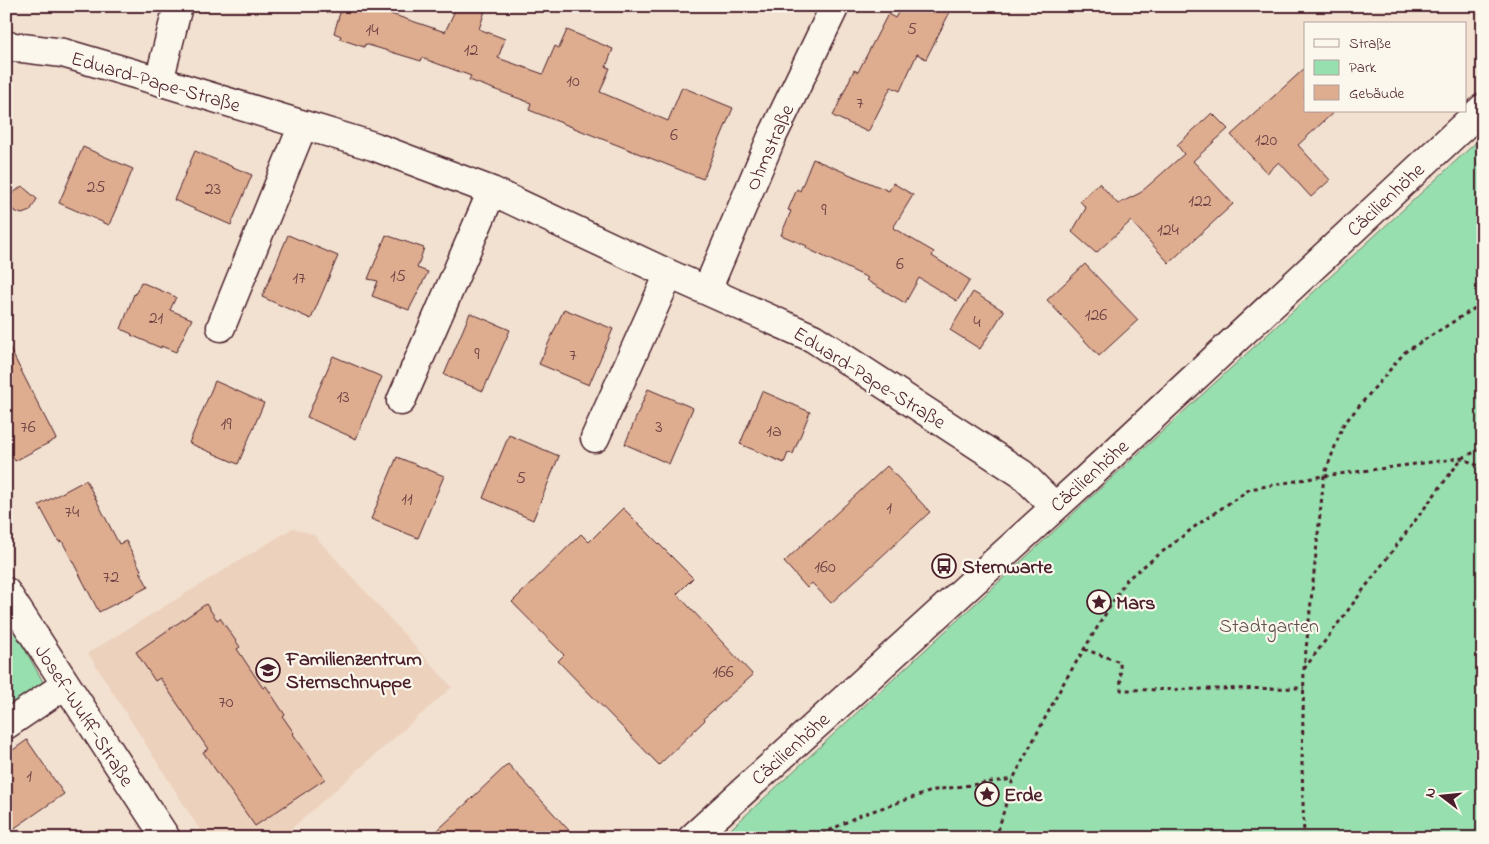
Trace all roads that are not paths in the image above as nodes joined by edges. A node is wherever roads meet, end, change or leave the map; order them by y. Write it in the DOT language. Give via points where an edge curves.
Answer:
graph roads {
  1 [pos="178,6"];
  2 [pos="835,6"];
  3 [pos="6,46"];
  4 [pos="159,81"];
  5 [pos="1483,108"];
  6 [pos="303,125"];
  7 [pos="492,190"];
  8 [pos="670,274"];
  9 [pos="707,290"];
  10 [pos="221,327"];
  11 [pos="402,401"];
  12 [pos="595,438"];
  13 [pos="1054,506"];
  14 [pos="6,592"];
  15 [pos="65,684"];
  16 [pos="6,725"];
  17 [pos="166,838"];
  18 [pos="692,838"];
  1 -- 4 [label="street"];
  2 -- 9 [label="street, Ohmstraße" via="771,139"];
  3 -- 4 [label="street, Eduard-Pape-Straße" via="63,54"];
  4 -- 6 [label="street, Eduard-Pape-Straße"];
  5 -- 13 [label="street, Cäcilienhöhe"];
  6 -- 7 [label="street, Eduard-Pape-Straße" via="373,146"];
  6 -- 10 [label="street"];
  7 -- 8 [label="street, Eduard-Pape-Straße"];
  7 -- 11 [label="street"];
  8 -- 9 [label="street, Eduard-Pape-Straße"];
  8 -- 12 [label="street"];
  9 -- 13 [label="street, Eduard-Pape-Straße" via="813,338 1022,474"];
  13 -- 18 [label="street, Cäcilienhöhe"];
  14 -- 15 [label="street, Josef-Wulff-Straße"];
  15 -- 16 [label="street"];
  15 -- 17 [label="street, Josef-Wulff-Straße"];
}
